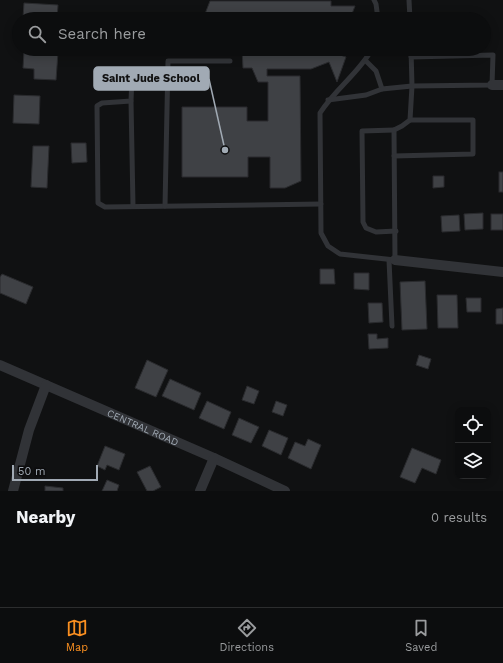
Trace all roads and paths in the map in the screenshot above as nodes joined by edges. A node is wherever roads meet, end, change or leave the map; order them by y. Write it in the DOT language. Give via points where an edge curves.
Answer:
graph roads {
  1 [pos="374,0"];
  2 [pos="409,0"];
  3 [pos="377,12"];
  4 [pos="410,12"];
  5 [pos="491,55"];
  6 [pos="368,56"];
  7 [pos="452,56"];
  8 [pos="411,57"];
  9 [pos="230,61"];
  10 [pos="366,61"];
  11 [pos="168,75"];
  12 [pos="492,85"];
  13 [pos="503,85"];
  14 [pos="412,86"];
  15 [pos="382,89"];
  16 [pos="328,100"];
  17 [pos="131,101"];
  18 [pos="410,120"];
  19 [pos="394,130"];
  20 [pos="394,156"];
  21 [pos="321,204"];
  22 [pos="133,206"];
  23 [pos="165,206"];
  24 [pos="396,231"];
  25 [pos="392,260"];
  26 [pos="503,272"];
  27 [pos="392,326"];
  28 [pos="0,364"];
  29 [pos="46,385"];
  30 [pos="214,458"];
  31 [pos="13,491"];
  32 [pos="200,491"];
  33 [pos="286,491"];
  1 -- 3 [label="lane"];
  2 -- 4 [label="lane"];
  5 -- 12 [label="lane" via="493,55"];
  6 -- 10 [label="lane"];
  7 -- 8 [label="lane"];
  8 -- 14 [label="lane"];
  9 -- 11 [label="lane" via="168,61"];
  10 -- 15 [label="lane" via="376,71"];
  10 -- 16 [label="lane"];
  11 -- 17 [label="lane" via="132,77"];
  11 -- 23 [label="lane"];
  12 -- 13 [label="street"];
  12 -- 14 [label="lane"];
  14 -- 15 [label="lane"];
  14 -- 18 [label="lane"];
  15 -- 16 [label="lane" via="366,95"];
  16 -- 21 [label="lane" via="320,113"];
  17 -- 22 [label="lane"];
  17 -- 22 [label="lane" via="102,103 97,106 98,203 105,207"];
  18 -- 19 [label="lane"];
  18 -- 20 [label="lane" via="473,120 473,154"];
  19 -- 20 [label="lane"];
  19 -- 24 [label="lane" via="362,131 363,222 366,228 376,232"];
  20 -- 24 [label="lane"];
  21 -- 23 [label="lane"];
  21 -- 25 [label="lane" via="322,233 328,246 340,254"];
  22 -- 23 [label="lane"];
  24 -- 25 [label="lane"];
  25 -- 26 [label="street"];
  25 -- 27 [label="lane"];
  28 -- 29 [label="street, CENTRAL ROAD"];
  29 -- 30 [label="street, CENTRAL ROAD"];
  29 -- 31 [label="street" via="29,430"];
  30 -- 32 [label="street"];
  30 -- 33 [label="street, CENTRAL ROAD"];
}
